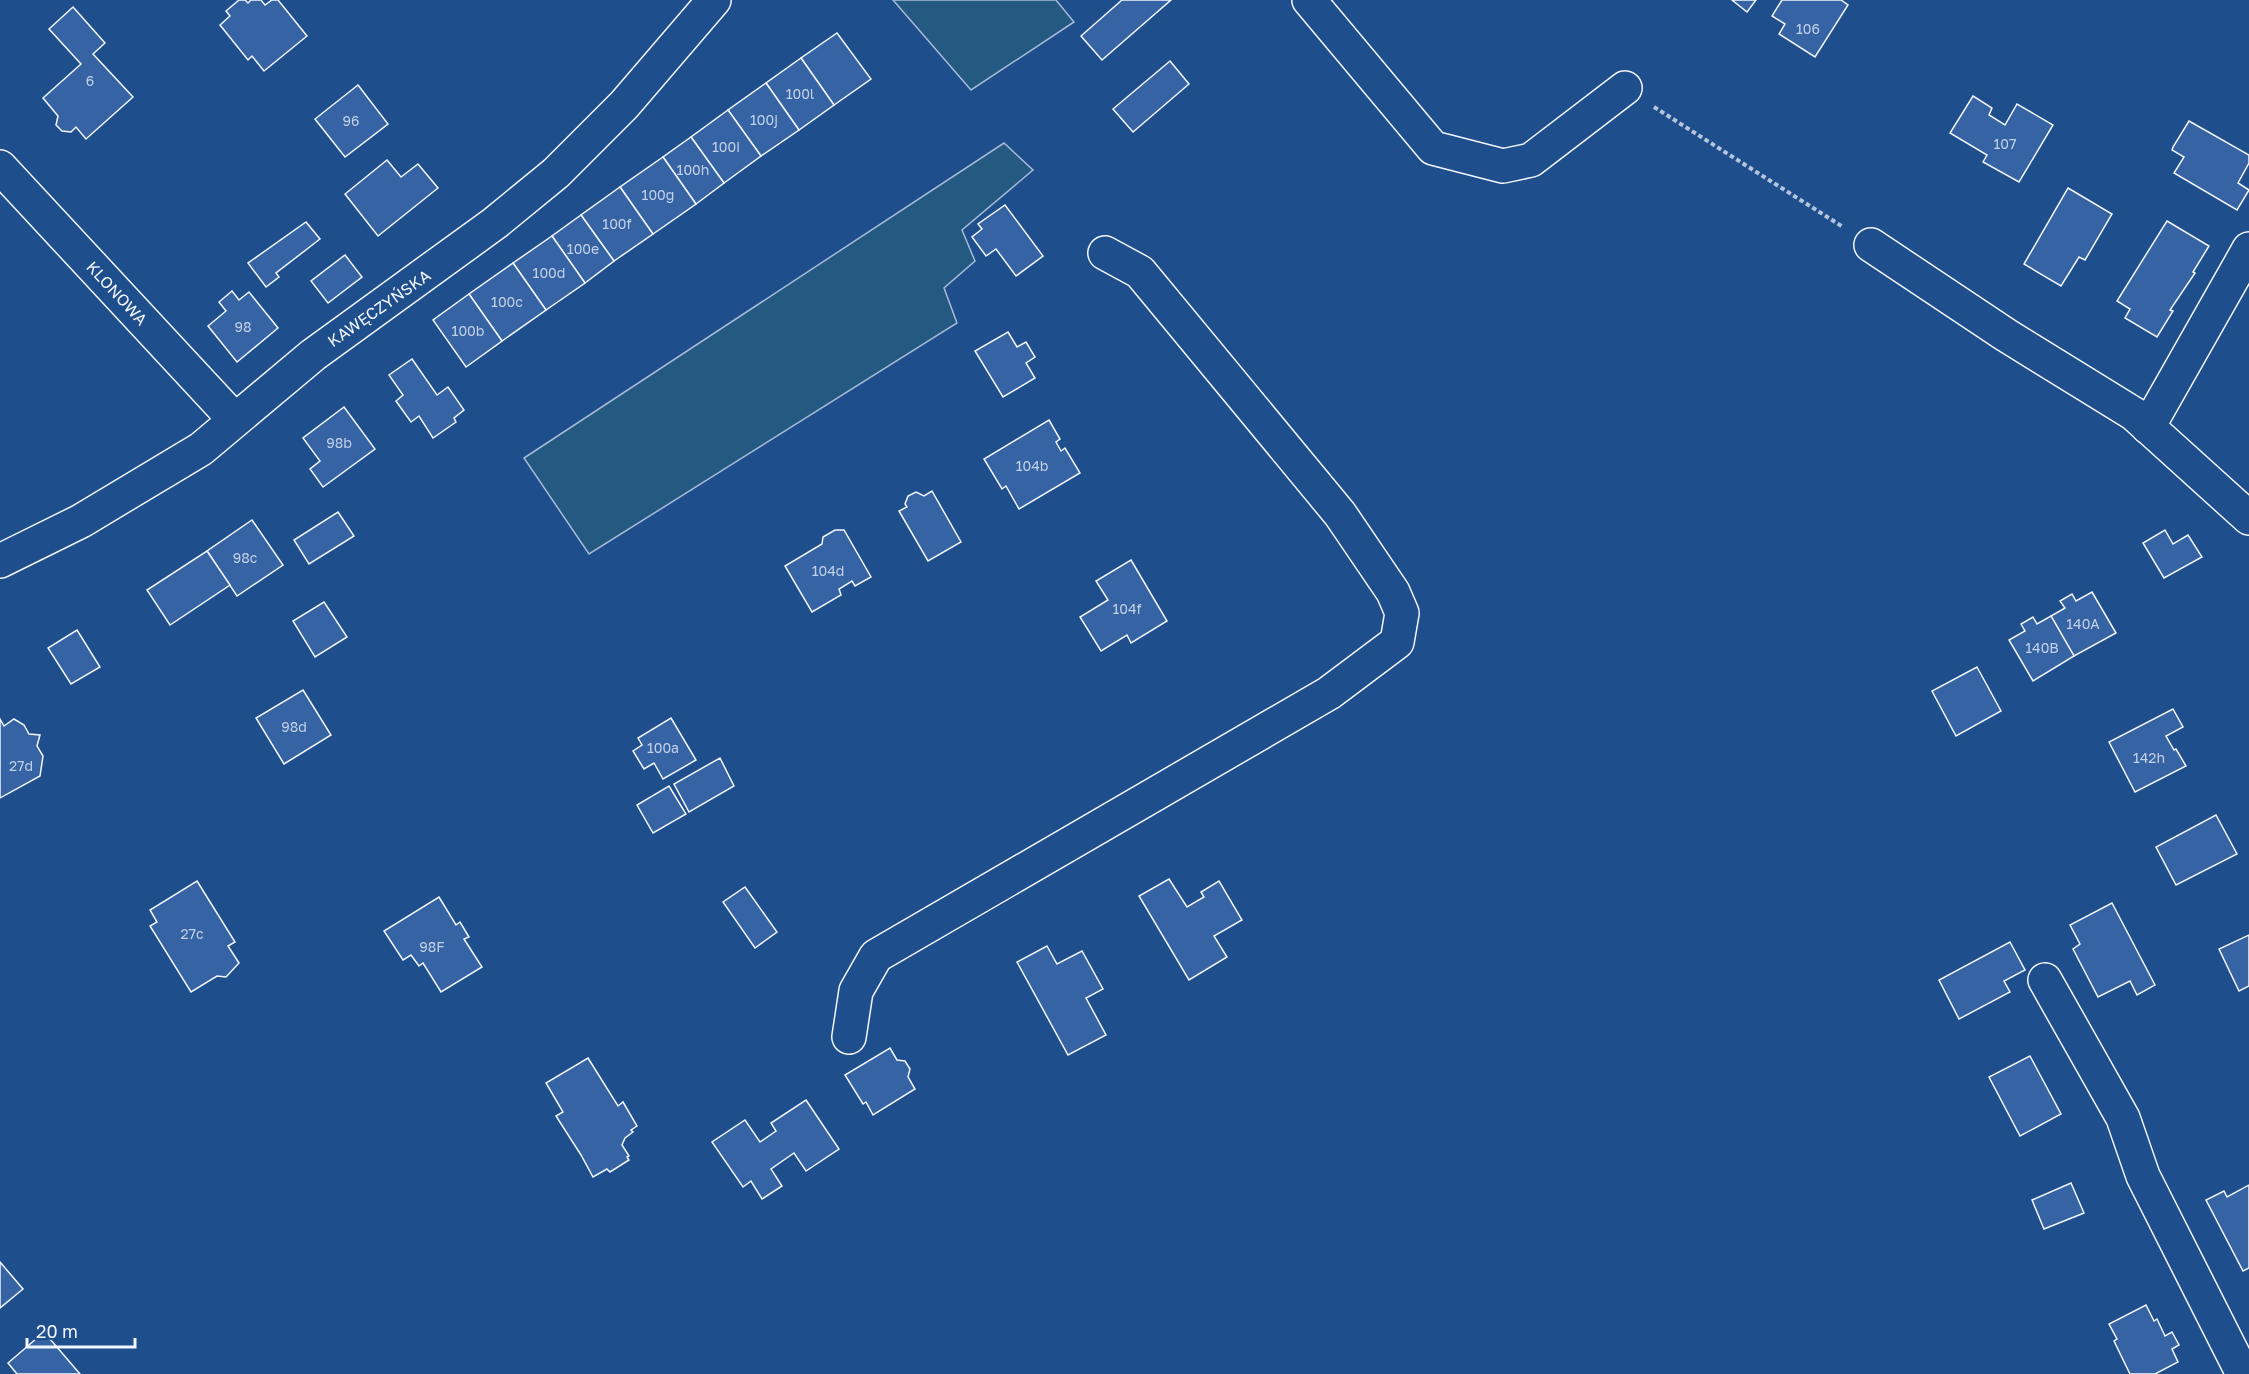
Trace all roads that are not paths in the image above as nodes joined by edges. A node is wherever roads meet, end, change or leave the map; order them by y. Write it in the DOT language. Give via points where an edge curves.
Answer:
graph roads {
  1 [pos="714,0"];
  2 [pos="1309,0"];
  3 [pos="1625,88"];
  4 [pos="0,167"];
  5 [pos="1871,245"];
  6 [pos="2249,249"];
  7 [pos="1105,254"];
  8 [pos="235,420"];
  9 [pos="2148,427"];
  10 [pos="2249,518"];
  11 [pos="0,561"];
  12 [pos="2045,981"];
  13 [pos="849,1037"];
  14 [pos="2243,1374"];
  1 -- 8 [label="street, KAWĘCZYŃSKA" via="624,105 555,173 434,269 343,332"];
  2 -- 3 [label="street" via="1433,148 1503,166 1531,160"];
  4 -- 8 [label="street, KLONOWA"];
  5 -- 9 [label="street" via="2134,414"];
  6 -- 9 [label="street"];
  7 -- 13 [label="street" via="1140,272 1340,514 1393,592 1402,613 1397,642 1329,693 876,956 856,991"];
  8 -- 11 [label="street, KAWĘCZYŃSKA" via="201,449 149,481 81,521"];
  9 -- 10 [label="street"];
  12 -- 14 [label="street" via="2123,1118 2143,1176"];
}
